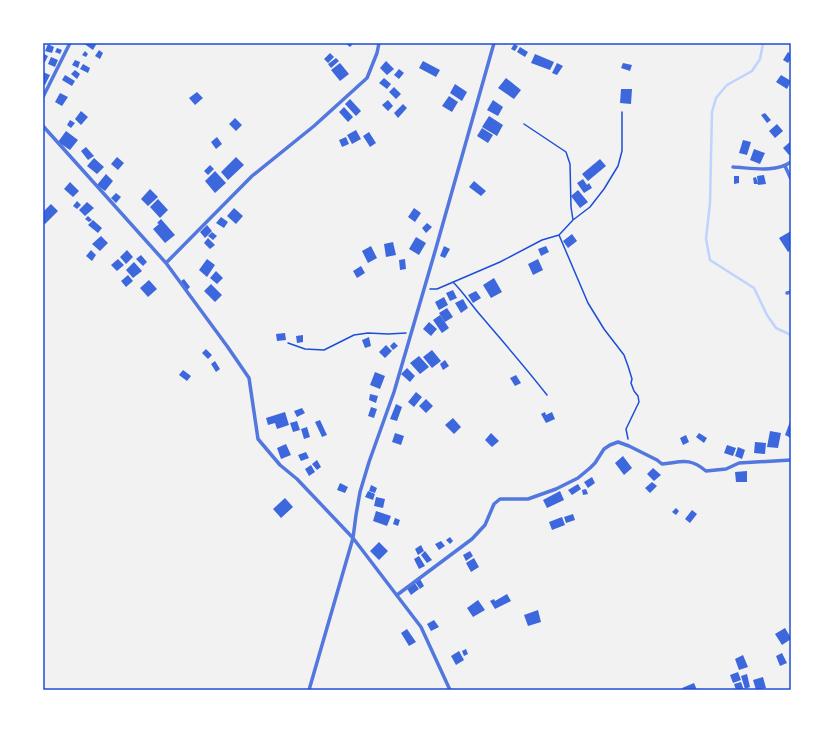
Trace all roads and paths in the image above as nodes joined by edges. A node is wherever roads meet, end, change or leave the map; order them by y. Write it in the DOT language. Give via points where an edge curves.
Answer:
graph roads {
  1 [pos="70,43"];
  2 [pos="379,43"];
  3 [pos="494,43"];
  4 [pos="43,97"];
  5 [pos="622,112"];
  6 [pos="524,124"];
  7 [pos="43,126"];
  8 [pos="791,162"];
  9 [pos="785,166"];
  10 [pos="733,167"];
  11 [pos="791,180"];
  12 [pos="573,220"];
  13 [pos="559,235"];
  14 [pos="166,263"];
  15 [pos="453,282"];
  16 [pos="424,289"];
  17 [pos="411,332"];
  18 [pos="288,343"];
  19 [pos="547,395"];
  20 [pos="629,446"];
  21 [pos="791,460"];
  22 [pos="353,538"];
  23 [pos="397,595"];
  24 [pos="309,690"];
  25 [pos="450,690"];
  1 -- 4 [label="street"];
  2 -- 14 [label="street" via="367,78 314,126 252,176"];
  3 -- 16 [label="street"];
  5 -- 12 [label="path" via="622,150 618,166 590,207"];
  6 -- 12 [label="path" via="566,152 570,164"];
  7 -- 14 [label="street"];
  8 -- 9 [label="street"];
  9 -- 10 [label="street" via="769,169"];
  9 -- 11 [label="street"];
  12 -- 13 [label="path"];
  13 -- 15 [label="path" via="542,240"];
  13 -- 20 [label="path" via="588,303 624,355 631,383 638,396 639,402 626,430"];
  14 -- 22 [label="street" via="249,378 258,439 280,465 297,479"];
  15 -- 16 [label="path" via="437,289"];
  15 -- 19 [label="path"];
  16 -- 17 [label="street"];
  17 -- 18 [label="path" via="368,332 354,335 324,350 305,349"];
  17 -- 22 [label="street" via="394,392 360,492"];
  20 -- 21 [label="street" via="662,464 687,461 706,471 726,469 739,463"];
  20 -- 23 [label="street" via="618,442 610,445 578,478 556,489 528,499 500,499 494,504 485,525 472,539"];
  22 -- 23 [label="street"];
  22 -- 24 [label="street"];
  23 -- 25 [label="street" via="421,627"];
}
